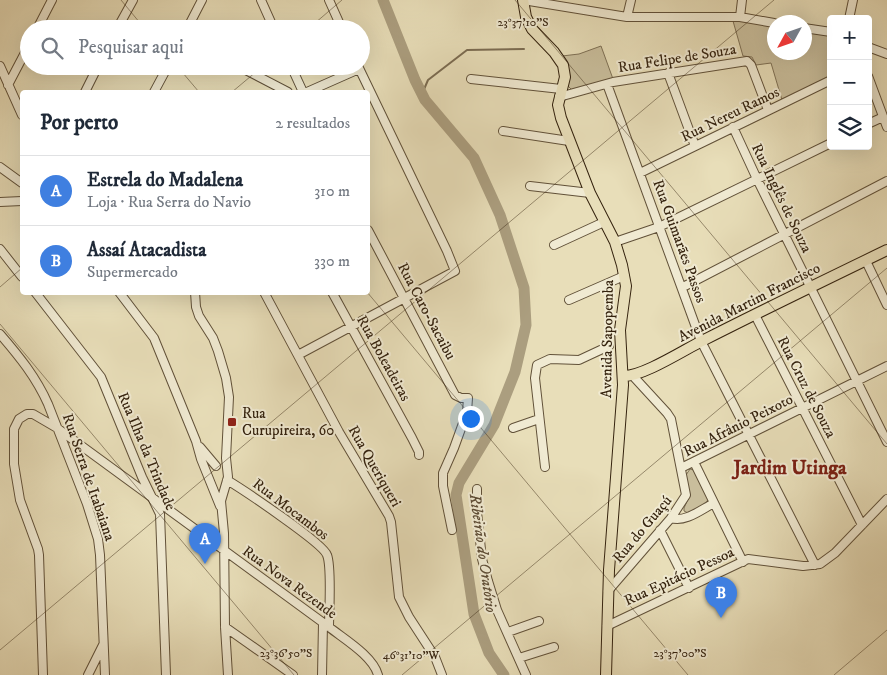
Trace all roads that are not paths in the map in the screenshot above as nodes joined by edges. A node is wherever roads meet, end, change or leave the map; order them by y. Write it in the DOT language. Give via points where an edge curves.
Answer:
graph roads {
  1 [pos="52,0"];
  2 [pos="133,0"];
  3 [pos="202,0"];
  4 [pos="261,0"];
  5 [pos="329,0"];
  6 [pos="523,0"];
  7 [pos="631,0"];
  8 [pos="742,0"];
  9 [pos="853,0"];
  10 [pos="850,15"];
  11 [pos="740,17"];
  12 [pos="627,18"];
  13 [pos="42,20"];
  14 [pos="122,20"];
  15 [pos="192,20"];
  16 [pos="270,20"];
  17 [pos="338,20"];
  18 [pos="767,22"];
  19 [pos="812,29"];
  20 [pos="827,31"];
  21 [pos="872,48"];
  22 [pos="887,54"];
  23 [pos="20,62"];
  24 [pos="0,66"];
  25 [pos="668,73"];
  26 [pos="94,75"];
  27 [pos="163,75"];
  28 [pos="255,75"];
  29 [pos="295,75"];
  30 [pos="344,75"];
  31 [pos="362,75"];
  32 [pos="471,79"];
  33 [pos="827,82"];
  34 [pos="607,84"];
  35 [pos="8,85"];
  36 [pos="872,87"];
  37 [pos="86,90"];
  38 [pos="155,90"];
  39 [pos="284,90"];
  40 [pos="302,90"];
  41 [pos="311,90"];
  42 [pos="370,90"];
  43 [pos="370,91"];
  44 [pos="560,93"];
  45 [pos="768,110"];
  46 [pos="20,111"];
  47 [pos="883,117"];
  48 [pos="872,122"];
  49 [pos="733,127"];
  50 [pos="887,127"];
  51 [pos="503,131"];
  52 [pos="569,141"];
  53 [pos="827,145"];
  54 [pos="695,146"];
  55 [pos="0,167"];
  56 [pos="640,173"];
  57 [pos="757,179"];
  58 [pos="887,181"];
  59 [pos="20,182"];
  60 [pos="530,186"];
  61 [pos="590,193"];
  62 [pos="20,201"];
  63 [pos="0,202"];
  64 [pos="604,222"];
  65 [pos="659,227"];
  66 [pos="370,234"];
  67 [pos="784,235"];
  68 [pos="615,242"];
  69 [pos="554,245"];
  70 [pos="0,249"];
  71 [pos="887,250"];
  72 [pos="866,261"];
  73 [pos="20,274"];
  74 [pos="624,276"];
  75 [pos="682,287"];
  76 [pos="810,287"];
  77 [pos="37,295"];
  78 [pos="121,295"];
  79 [pos="127,295"];
  80 [pos="195,295"];
  81 [pos="266,295"];
  82 [pos="334,295"];
  83 [pos="404,298"];
  84 [pos="569,300"];
  85 [pos="127,302"];
  86 [pos="887,304"];
  87 [pos="755,315"];
  88 [pos="351,327"];
  89 [pos="0,334"];
  90 [pos="701,341"];
  91 [pos="609,346"];
  92 [pos="298,355"];
  93 [pos="887,366"];
  94 [pos="628,376"];
  95 [pos="856,381"];
  96 [pos="803,408"];
  97 [pos="539,420"];
  98 [pos="57,428"];
  99 [pos="513,428"];
  100 [pos="748,435"];
  101 [pos="196,441"];
  102 [pos="887,442"];
  103 [pos="226,444"];
  104 [pos="419,456"];
  105 [pos="694,462"];
  106 [pos="217,465"];
  107 [pos="544,468"];
  108 [pos="681,468"];
  109 [pos="226,478"];
  110 [pos="209,480"];
  111 [pos="477,489"];
  112 [pos="887,499"];
  113 [pos="154,501"];
  114 [pos="714,503"];
  115 [pos="221,510"];
  116 [pos="671,518"];
  117 [pos="862,525"];
  118 [pos="452,530"];
  119 [pos="660,530"];
  120 [pos="225,552"];
  121 [pos="743,562"];
  122 [pos="815,565"];
  123 [pos="689,588"];
  124 [pos="608,591"];
  125 [pos="539,621"];
  126 [pos="326,625"];
  127 [pos="607,626"];
  128 [pos="225,627"];
  129 [pos="508,632"];
  130 [pos="104,644"];
  131 [pos="554,647"];
  132 [pos="520,661"];
  133 [pos="43,675"];
  134 [pos="88,675"];
  135 [pos="105,675"];
  136 [pos="166,675"];
  137 [pos="228,675"];
  138 [pos="293,675"];
  139 [pos="322,675"];
  140 [pos="378,675"];
  141 [pos="442,675"];
  142 [pos="526,675"];
  143 [pos="606,675"];
  1 -- 13 [label="street"];
  2 -- 14 [label="street"];
  3 -- 15 [label="street"];
  4 -- 16 [label="street"];
  5 -- 17 [label="street"];
  6 -- 12 [label="street"];
  6 -- 44 [label="main road, Avenida Sapopemba" via="532,29 563,65 565,73"];
  7 -- 12 [label="street"];
  8 -- 11 [label="street"];
  9 -- 10 [label="street"];
  11 -- 12 [label="street"];
  11 -- 18 [label="street"];
  19 -- 20 [label="street"];
  21 -- 22 [label="street"];
  23 -- 35 [label="street"];
  24 -- 35 [label="street"];
  25 -- 34 [label="street, Rua Felipe de Souza"];
  25 -- 45 [label="street, Rua Felipe de Souza" via="747,61"];
  25 -- 54 [label="street"];
  26 -- 37 [label="street"];
  27 -- 38 [label="street"];
  28 -- 39 [label="street"];
  29 -- 40 [label="street"];
  30 -- 41 [label="street"];
  31 -- 42 [label="street"];
  32 -- 44 [label="street"];
  33 -- 45 [label="street, Rua Nereu Ramos"];
  34 -- 44 [label="street, Rua Felipe de Souza"];
  34 -- 56 [label="street, Rua Guimarães Passos"];
  35 -- 46 [label="street"];
  36 -- 47 [label="street"];
  43 -- 83 [label="street" via="455,271"];
  44 -- 52 [label="main road, Avenida Sapopemba" via="559,109"];
  45 -- 49 [label="street, Rua Nereu Ramos"];
  47 -- 48 [label="street"];
  47 -- 50 [label="street"];
  49 -- 54 [label="street, Rua Nereu Ramos"];
  49 -- 57 [label="street, Rua Inglês de Souza"];
  51 -- 52 [label="street"];
  52 -- 61 [label="main road, Avenida Sapopemba"];
  53 -- 57 [label="street"];
  54 -- 56 [label="street, Rua Nereu Ramos"];
  55 -- 59 [label="street"];
  56 -- 65 [label="street, Rua Guimarães Passos"];
  57 -- 65 [label="street"];
  57 -- 67 [label="street, Rua Inglês de Souza"];
  58 -- 67 [label="street"];
  60 -- 61 [label="street"];
  61 -- 64 [label="main road, Avenida Sapopemba"];
  62 -- 63 [label="street"];
  64 -- 68 [label="main road, Avenida Sapopemba"];
  64 -- 69 [label="street"];
  65 -- 68 [label="street"];
  65 -- 75 [label="street, Rua Guimarães Passos"];
  66 -- 83 [label="street, Rua Caro-Sacaibu"];
  67 -- 75 [label="street"];
  67 -- 76 [label="street, Rua Inglês de Souza"];
  68 -- 74 [label="main road, Avenida Sapopemba"];
  70 -- 73 [label="street"];
  71 -- 72 [label="main road, Avenida Martim Francisco"];
  72 -- 76 [label="main road, Avenida Martim Francisco"];
  72 -- 86 [label="street"];
  74 -- 84 [label="street"];
  74 -- 94 [label="main road, Avenida Sapopemba" via="626,294 620,330"];
  75 -- 90 [label="street, Rua Guimarães Passos"];
  76 -- 87 [label="main road, Avenida Martim Francisco"];
  76 -- 95 [label="street, Rua Inglês de Souza"];
  77 -- 113 [label="street, Rua Ilha da Trindade" via="102,377"];
  78 -- 85 [label="street"];
  79 -- 85 [label="street"];
  80 -- 103 [label="street" via="199,316 213,338 226,378 229,397"];
  81 -- 92 [label="street, Rua Queriqueri"];
  82 -- 88 [label="street, Rua Boleadeiras"];
  83 -- 88 [label="street"];
  83 -- 118 [label="street, Rua Caro-Sacaibu" via="455,394 468,398 467,412 442,479"];
  85 -- 101 [label="street" via="154,338"];
  87 -- 90 [label="main road, Avenida Martim Francisco"];
  87 -- 96 [label="street, Rua Cruz de Souza"];
  88 -- 92 [label="street"];
  88 -- 104 [label="street, Rua Boleadeiras"];
  89 -- 98 [label="street, Rua Serra de Itabaiana" via="40,386"];
  90 -- 94 [label="main road, Avenida Martim Francisco"];
  90 -- 100 [label="street, Rua Guimarães Passos"];
  91 -- 97 [label="street" via="579,360 538,363 535,378"];
  92 -- 141 [label="street, Rua Queriqueri" via="391,522 399,597 435,657"];
  93 -- 95 [label="street, Rua Afrânio Peixoto"];
  94 -- 108 [label="street, Rua do Guaçú" via="669,416"];
  94 -- 124 [label="main road, Avenida Sapopemba"];
  95 -- 96 [label="street, Rua Afrânio Peixoto"];
  95 -- 102 [label="street, Rua Inglês de Souza"];
  96 -- 100 [label="street, Rua Afrânio Peixoto"];
  96 -- 117 [label="street, Rua Cruz de Souza"];
  97 -- 99 [label="street"];
  97 -- 107 [label="street"];
  98 -- 113 [label="street, Rua Nova Rezende"];
  98 -- 130 [label="street, Rua Serra de Itabaiana" via="98,539"];
  98 -- 133 [label="street, Rua Nova Rezende" via="33,414 27,414 19,419 14,430 14,464 19,495 39,555"];
  100 -- 105 [label="street, Rua Afrânio Peixoto"];
  100 -- 122 [label="street, Rua Guimarães Passos"];
  101 -- 106 [label="street"];
  101 -- 110 [label="street"];
  103 -- 106 [label="street"];
  103 -- 109 [label="street"];
  105 -- 108 [label="street, Rua Afrânio Peixoto"];
  105 -- 114 [label="street"];
  106 -- 109 [label="street" via="224,467"];
  106 -- 110 [label="street" via="209,470"];
  108 -- 116 [label="street, Rua do Guaçú" via="686,495"];
  109 -- 110 [label="street" via="218,486"];
  109 -- 115 [label="street"];
  109 -- 126 [label="street, Rua Mocambos" via="325,551 329,562"];
  110 -- 115 [label="street"];
  111 -- 129 [label="street" via="476,512 482,558 494,602"];
  112 -- 117 [label="street"];
  113 -- 120 [label="street, Rua Nova Rezende"];
  113 -- 136 [label="street, Rua Ilha da Trindade" via="162,522"];
  114 -- 116 [label="street" via="684,518"];
  114 -- 121 [label="street"];
  115 -- 120 [label="street"];
  116 -- 119 [label="street, Rua do Guaçú"];
  117 -- 122 [label="street" via="830,558"];
  119 -- 123 [label="street"];
  119 -- 124 [label="street, Rua do Guaçú"];
  120 -- 126 [label="street, Rua Nova Rezende"];
  120 -- 128 [label="street"];
  121 -- 122 [label="street, Rua Epitácio Pessoa" via="752,559"];
  121 -- 123 [label="street, Rua Epitácio Pessoa"];
  123 -- 127 [label="street, Rua Epitácio Pessoa"];
  124 -- 127 [label="main road, Avenida Sapopemba"];
  125 -- 129 [label="street"];
  126 -- 139 [label="street"];
  126 -- 140 [label="street, Rua Nova Rezende" via="366,656"];
  127 -- 143 [label="main road, Avenida Sapopemba"];
  128 -- 137 [label="street"];
  128 -- 138 [label="street"];
  129 -- 132 [label="street"];
  130 -- 134 [label="street"];
  130 -- 135 [label="street, Rua Serra de Itabaiana"];
  131 -- 132 [label="street"];
  132 -- 142 [label="street"];
}
